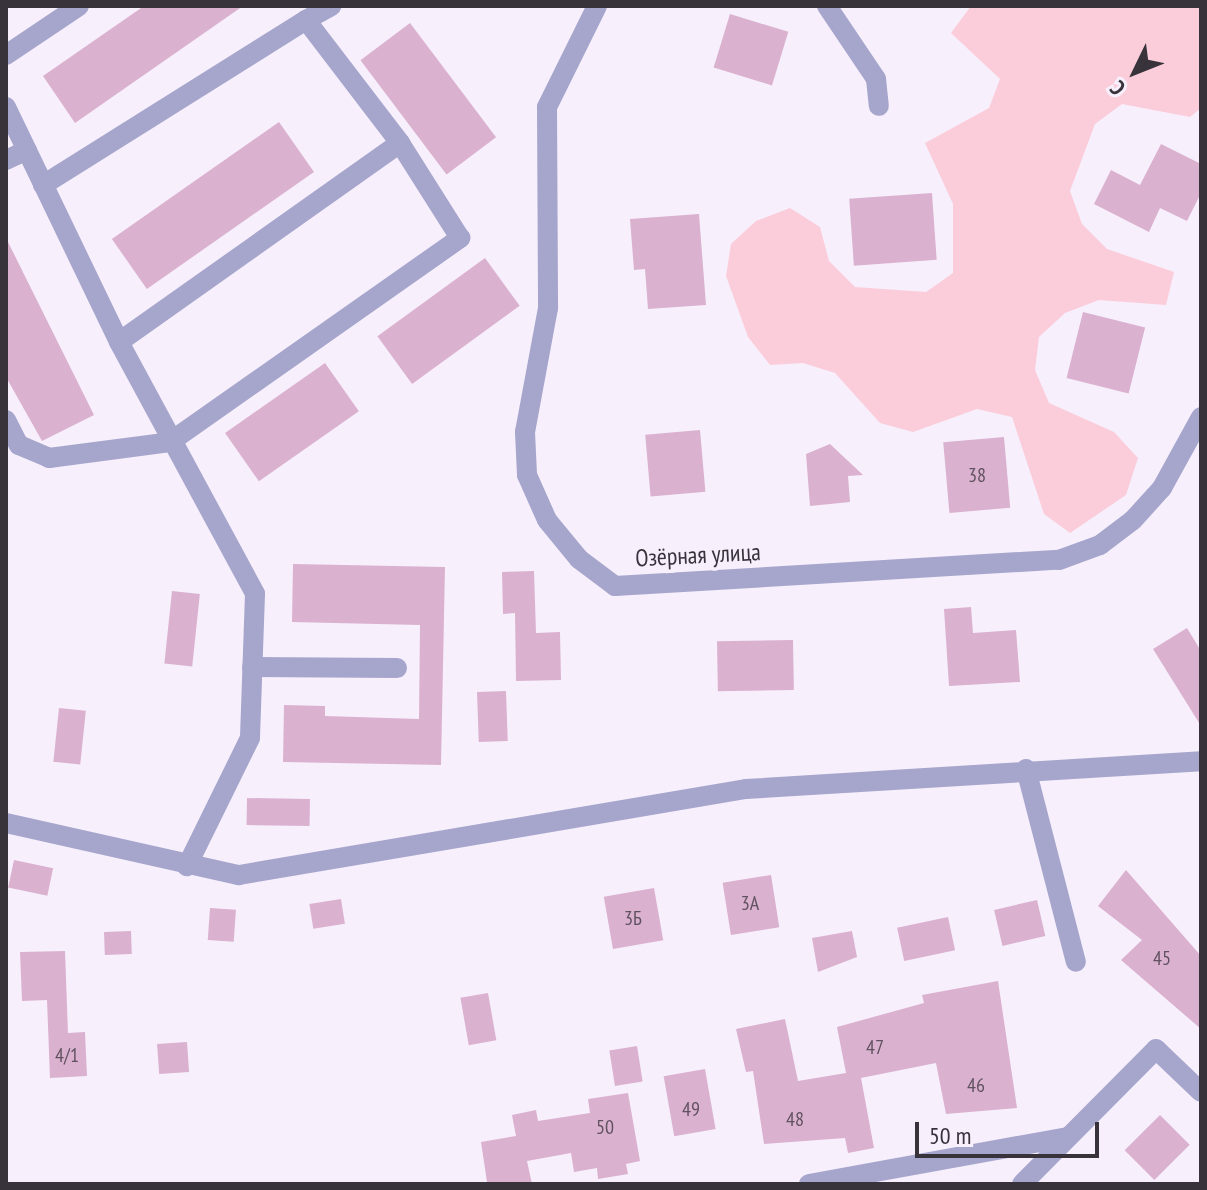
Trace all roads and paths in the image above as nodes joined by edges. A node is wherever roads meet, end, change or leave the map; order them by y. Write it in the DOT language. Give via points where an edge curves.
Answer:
graph roads {
  1 [pos="79,6"];
  2 [pos="331,6"];
  3 [pos="597,6"];
  4 [pos="827,6"];
  5 [pos="306,20"];
  6 [pos="6,55"];
  7 [pos="879,106"];
  8 [pos="6,107"];
  9 [pos="400,143"];
  10 [pos="27,150"];
  11 [pos="6,160"];
  12 [pos="43,185"];
  13 [pos="119,342"];
  14 [pos="1201,417"];
  15 [pos="6,420"];
  16 [pos="170,442"];
  17 [pos="252,667"];
  18 [pos="397,668"];
  19 [pos="1201,761"];
  20 [pos="1026,769"];
  21 [pos="6,823"];
  22 [pos="187,866"];
  23 [pos="1076,962"];
  24 [pos="1201,1092"];
  25 [pos="1068,1137"];
  26 [pos="809,1184"];
  27 [pos="1022,1184"];
  1 -- 6 [label="street"];
  2 -- 5 [label="street"];
  3 -- 14 [label="street, Озёрная улица" via="547,107 548,308 525,432 527,475 547,520 579,559 615,586 1059,560 1100,545 1133,520 1162,488"];
  4 -- 7 [label="street" via="876,79"];
  5 -- 9 [label="street"];
  5 -- 12 [label="street"];
  8 -- 10 [label="street"];
  9 -- 13 [label="street"];
  9 -- 16 [label="street" via="460,238"];
  10 -- 11 [label="street"];
  10 -- 12 [label="street"];
  12 -- 13 [label="street"];
  13 -- 16 [label="street"];
  15 -- 16 [label="street" via="19,445 49,458"];
  16 -- 17 [label="street" via="255,594"];
  17 -- 18 [label="street"];
  17 -- 22 [label="street" via="250,738"];
  19 -- 20 [label="street"];
  20 -- 22 [label="street" via="746,789 239,875"];
  20 -- 23 [label="street"];
  21 -- 22 [label="street"];
  24 -- 25 [label="street" via="1156,1049"];
  25 -- 26 [label="street"];
  25 -- 27 [label="street"];
}
